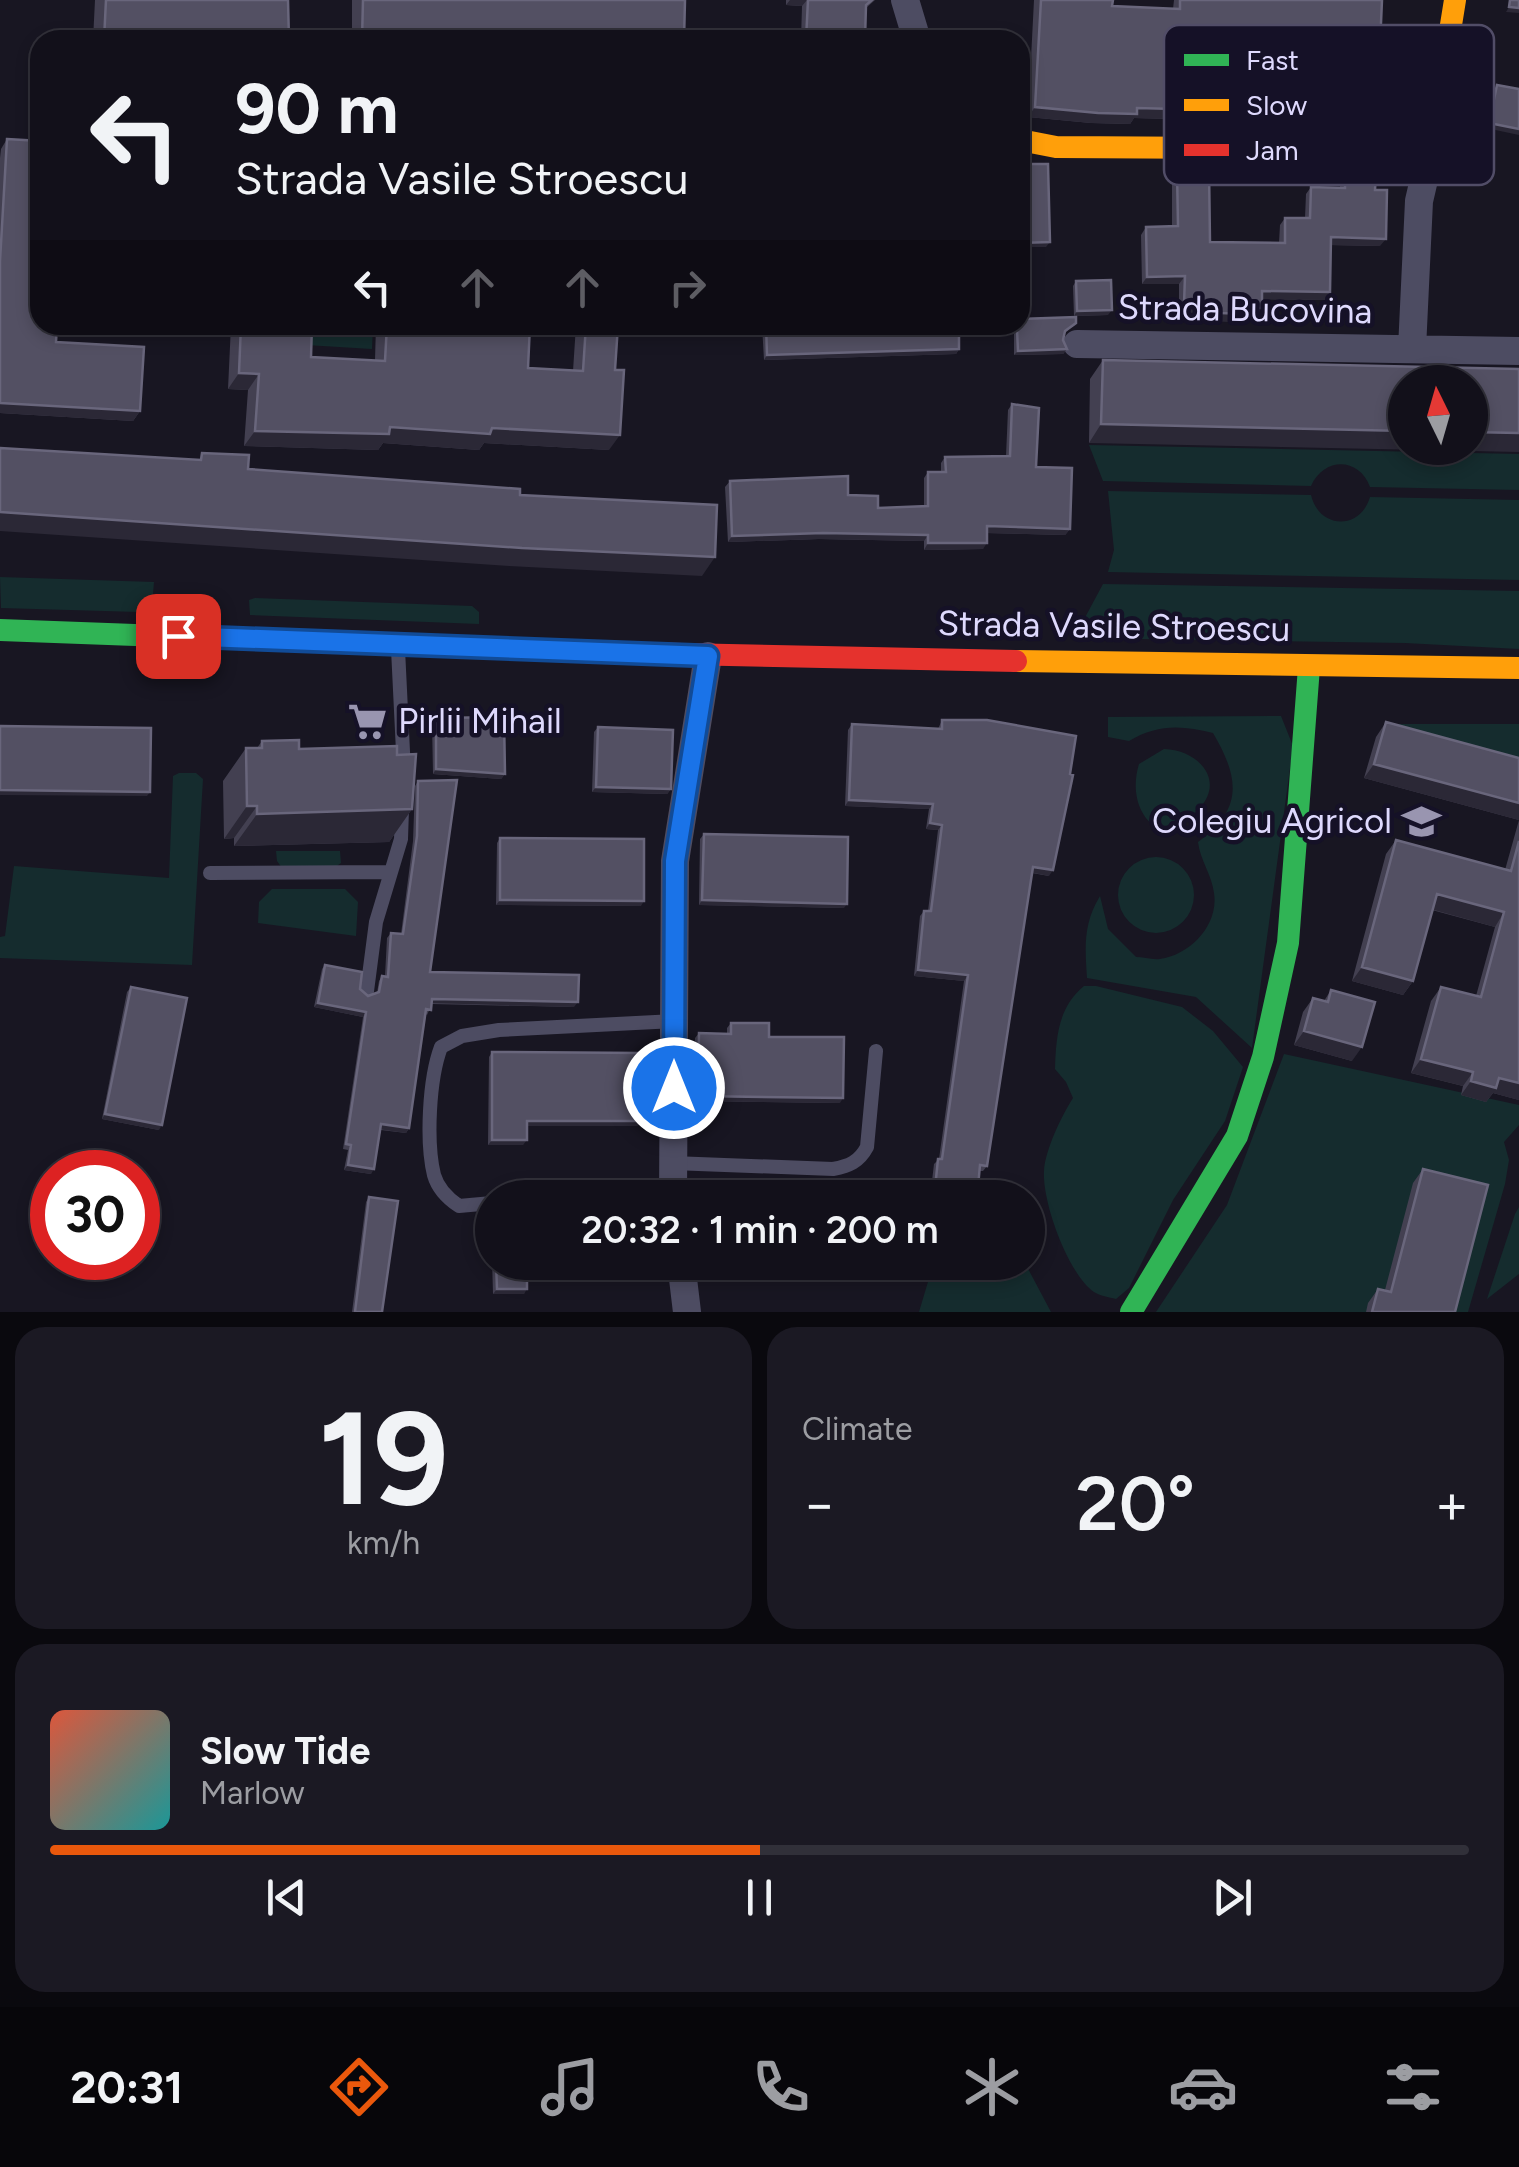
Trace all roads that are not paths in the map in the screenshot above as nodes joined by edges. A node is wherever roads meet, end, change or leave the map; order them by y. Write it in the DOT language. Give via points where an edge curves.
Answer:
graph roads {
  1 [pos="905,0"];
  2 [pos="1456,0"];
  3 [pos="1452,25"];
  4 [pos="915,30"];
  5 [pos="1030,142"];
  6 [pos="1164,148"];
  7 [pos="1423,185"];
  8 [pos="1077,344"];
  9 [pos="1412,349"];
  10 [pos="1519,352"];
  11 [pos="0,630"];
  12 [pos="397,643"];
  13 [pos="708,656"];
  14 [pos="1310,667"];
  15 [pos="1519,668"];
  16 [pos="390,872"];
  17 [pos="210,873"];
  18 [pos="367,991"];
  19 [pos="675,1021"];
  20 [pos="876,1050"];
  21 [pos="672,1163"];
  22 [pos="672,1180"];
  23 [pos="475,1204"];
  24 [pos="683,1280"];
  25 [pos="687,1312"];
  26 [pos="1131,1312"];
  1 -- 4 [label="street"];
  2 -- 3 [label="main road, Strada Bucovina"];
  5 -- 6 [label="main road"];
  7 -- 9 [label="street, Strada Bucovina"];
  8 -- 9 [label="street, Strada Bucovina"];
  9 -- 10 [label="street, Strada Bucovina"];
  11 -- 12 [label="main road, Strada Vasile Stroescu"];
  12 -- 13 [label="main road, Strada Vasile Stroescu"];
  12 -- 16 [label="lane" via="405,767 401,838"];
  13 -- 14 [label="main road, Strada Vasile Stroescu"];
  13 -- 19 [label="street" via="675,861"];
  14 -- 15 [label="main road, Strada Vasile Stroescu"];
  14 -- 26 [label="main road" via="1288,942 1264,1057 1238,1136"];
  16 -- 17 [label="lane"];
  16 -- 18 [label="lane"];
  19 -- 21 [label="street"];
  19 -- 23 [label="lane" via="499,1030 441,1047 430,1102 434,1176 458,1206"];
  20 -- 21 [label="lane" via="867,1148 849,1166"];
  21 -- 22 [label="street"];
  24 -- 25 [label="street"];
}
